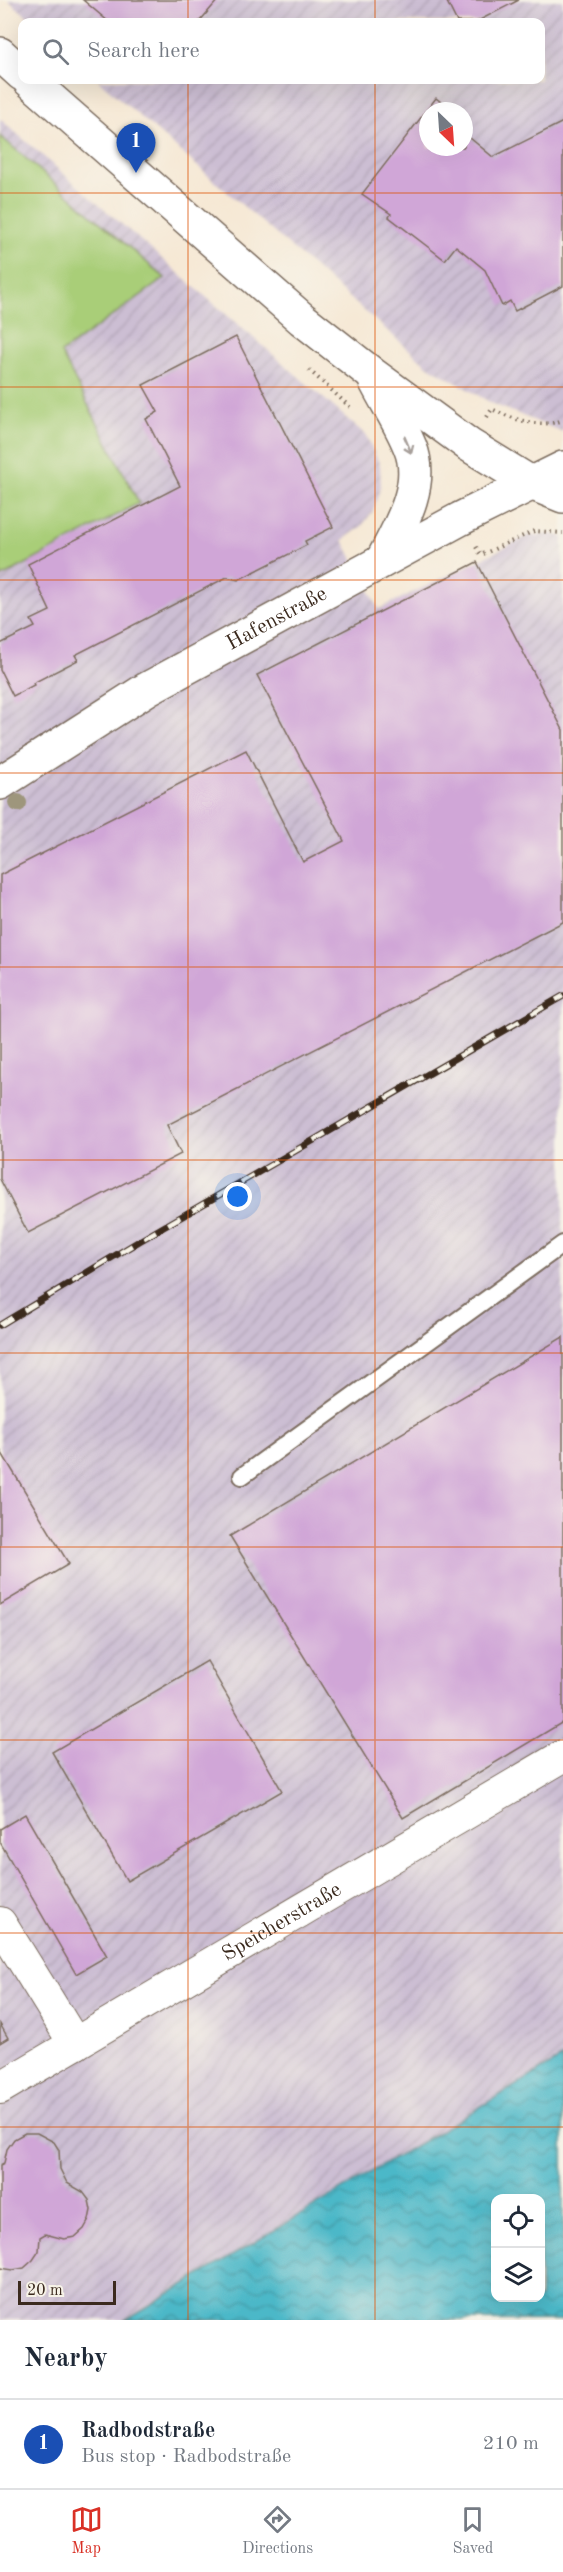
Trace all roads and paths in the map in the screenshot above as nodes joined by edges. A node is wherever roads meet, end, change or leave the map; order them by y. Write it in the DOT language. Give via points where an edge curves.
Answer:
graph roads {
  1 [pos="0,54"];
  2 [pos="18,70"];
  3 [pos="34,84"];
  4 [pos="372,374"];
  5 [pos="563,468"];
  6 [pos="531,483"];
  7 [pos="563,496"];
  8 [pos="382,561"];
  9 [pos="0,783"];
  10 [pos="563,1244"];
  11 [pos="242,1476"];
  12 [pos="563,1756"];
  13 [pos="0,1923"];
  14 [pos="75,2044"];
  15 [pos="0,2088"];
  1 -- 2 [label="main road"];
  3 -- 4 [label="main road" via="302,319"];
  4 -- 6 [label="main road" via="468,445"];
  4 -- 8 [label="main road, one-way" via="411,448 414,462 404,518"];
  5 -- 6 [label="main road, Hafenstraße"];
  6 -- 7 [label="main road"];
  6 -- 8 [label="main road, Hafenstraße"];
  8 -- 9 [label="main road, Hafenstraße" via="147,689"];
  10 -- 11 [label="lane"];
  12 -- 14 [label="street, Speicherstraße"];
  13 -- 14 [label="street"];
  14 -- 15 [label="street, Speicherstraße"];
}
